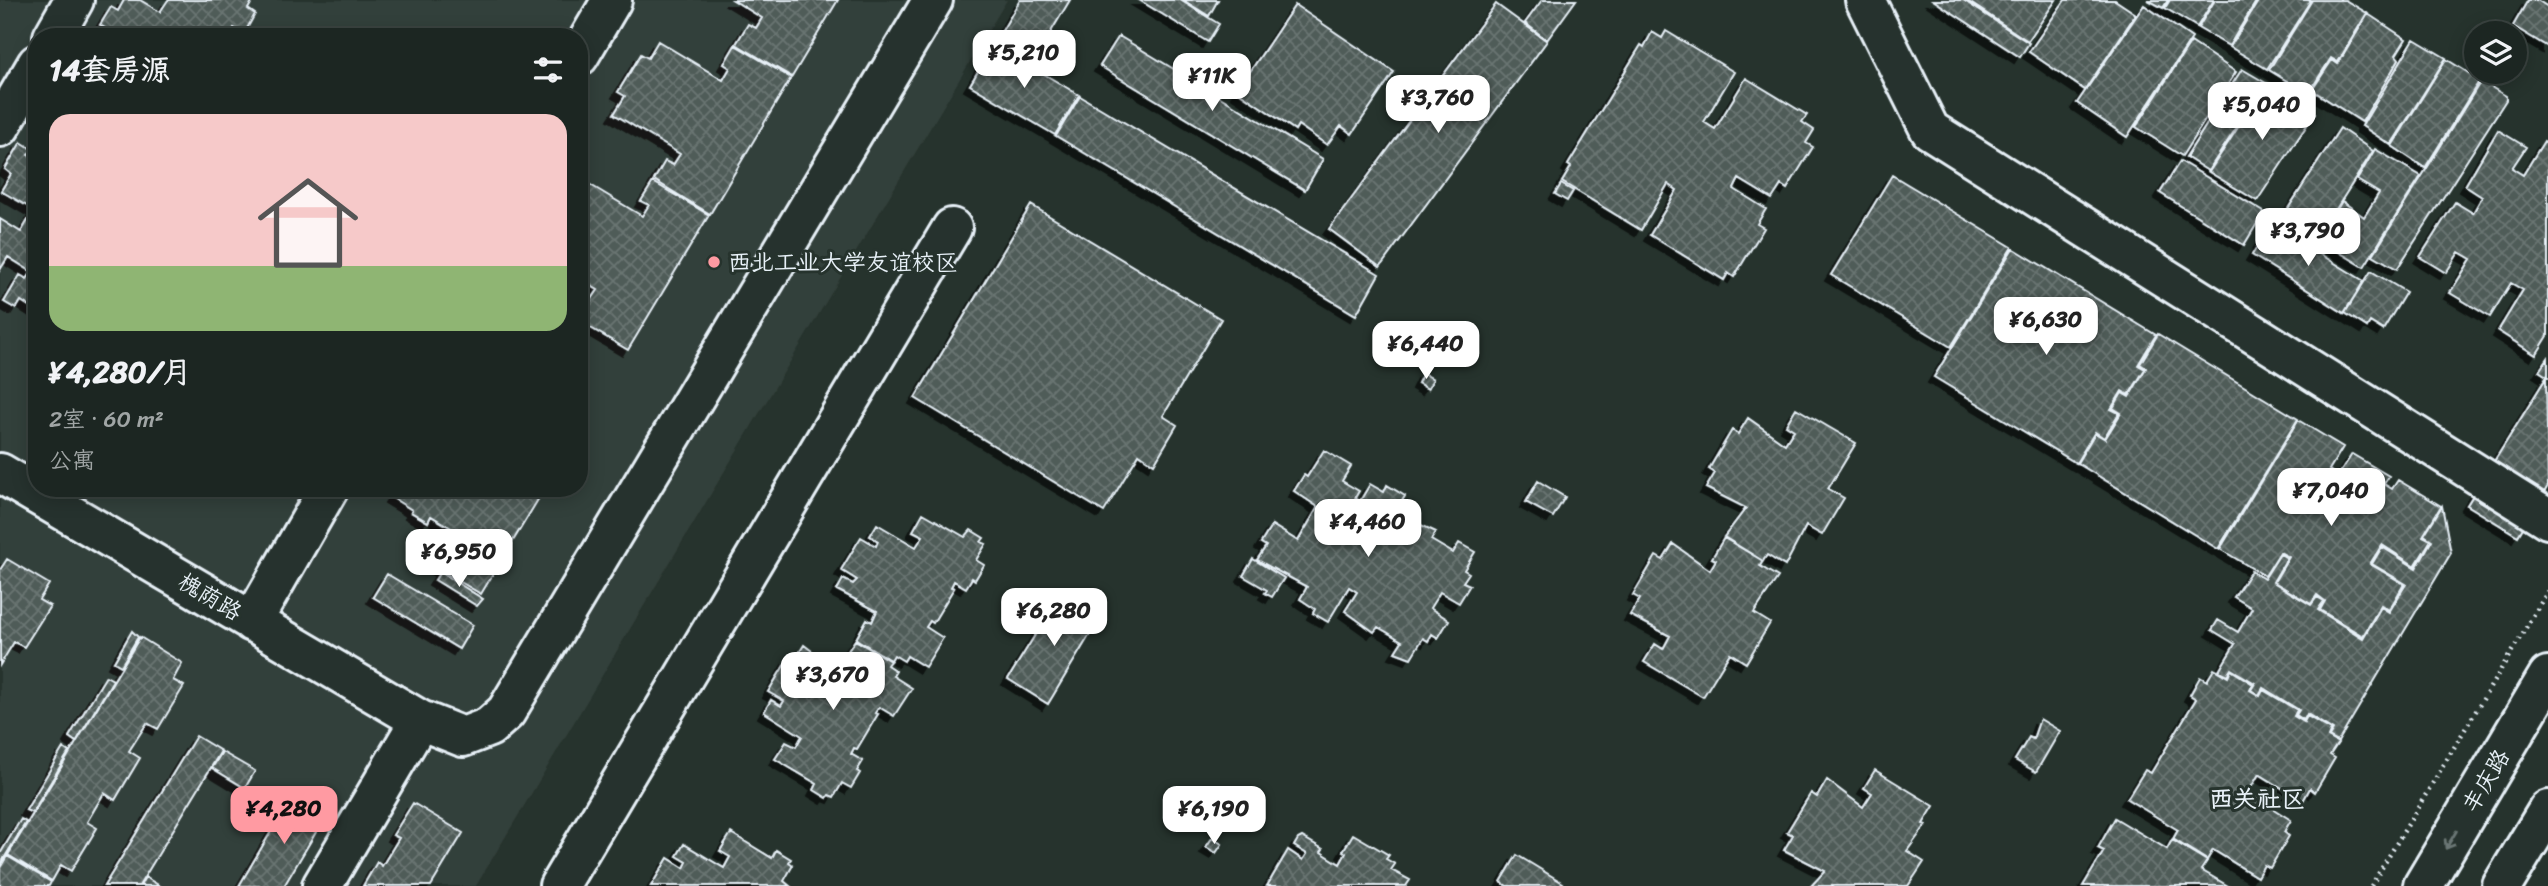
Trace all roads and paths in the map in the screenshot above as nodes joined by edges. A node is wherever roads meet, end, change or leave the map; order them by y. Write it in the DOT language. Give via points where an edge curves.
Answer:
graph roads {
  1 [pos="74,0"];
  2 [pos="612,0"];
  3 [pos="933,0"];
  4 [pos="1865,0"];
  5 [pos="58,28"];
  6 [pos="588,41"];
  7 [pos="28,79"];
  8 [pos="0,127"];
  9 [pos="952,228"];
  10 [pos="0,473"];
  11 [pos="28,490"];
  12 [pos="41,497"];
  13 [pos="324,497"];
  14 [pos="2548,519"];
  15 [pos="2548,591"];
  16 [pos="252,622"];
  17 [pos="2548,676"];
  18 [pos="420,720"];
  19 [pos="2548,810"];
  20 [pos="322,886"];
  21 [pos="559,886"];
  22 [pos="2371,886"];
  23 [pos="2423,886"];
  24 [pos="2502,886"];
  1 -- 5 [label="street"];
  2 -- 6 [label="street"];
  3 -- 18 [label="street, 槐荫路" via="506,712 489,727 463,737"];
  4 -- 14 [label="street" via="1930,131"];
  7 -- 8 [label="street"];
  9 -- 21 [label="street"];
  10 -- 11 [label="street, 槐荫路"];
  12 -- 16 [label="street, 槐荫路"];
  13 -- 16 [label="street"];
  15 -- 22 [label="path"];
  16 -- 18 [label="street, 槐荫路"];
  17 -- 23 [label="street, 丰庆路, one-way"];
  18 -- 20 [label="street"];
  19 -- 24 [label="street"];
}
